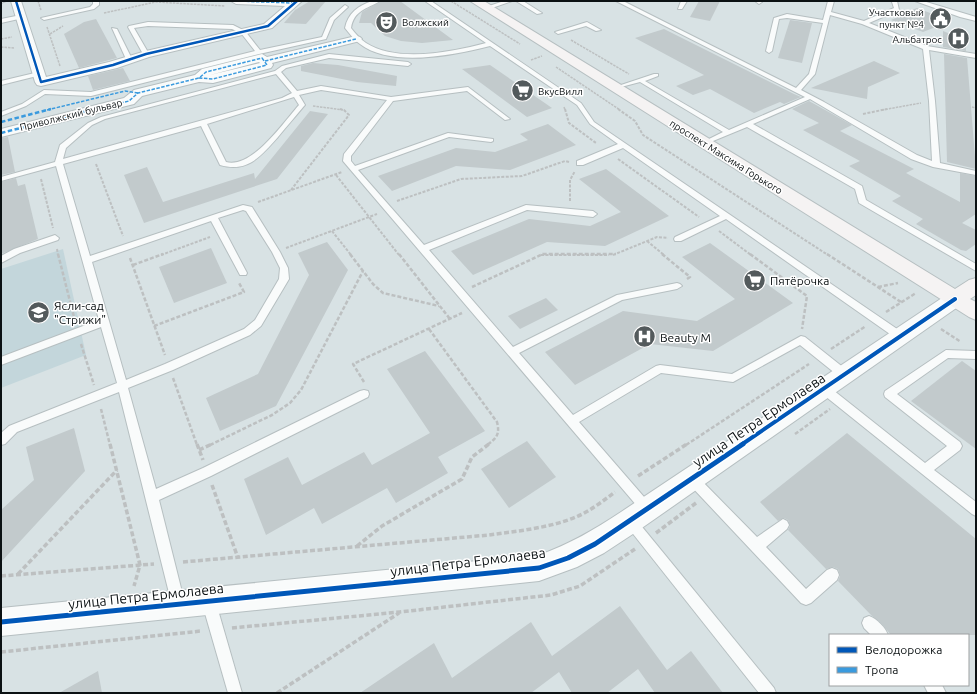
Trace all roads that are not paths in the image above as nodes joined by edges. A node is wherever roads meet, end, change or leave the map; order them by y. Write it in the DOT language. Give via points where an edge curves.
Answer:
graph roads {
  1 [pos="16,1"];
  2 [pos="96,1"];
  3 [pos="377,1"];
  4 [pos="428,1"];
  5 [pos="509,1"];
  6 [pos="519,1"];
  7 [pos="619,1"];
  8 [pos="684,1"];
  9 [pos="831,1"];
  10 [pos="895,1"];
  11 [pos="918,1"];
  12 [pos="295,2"];
  13 [pos="234,3"];
  14 [pos="484,4"];
  15 [pos="345,7"];
  16 [pos="680,8"];
  17 [pos="540,13"];
  18 [pos="827,13"];
  19 [pos="21,17"];
  20 [pos="44,18"];
  21 [pos="976,19"];
  22 [pos="1,21"];
  23 [pos="825,22"];
  24 [pos="864,23"];
  25 [pos="114,29"];
  26 [pos="598,30"];
  27 [pos="243,32"];
  28 [pos="558,32"];
  29 [pos="356,38"];
  30 [pos="491,44"];
  31 [pos="926,48"];
  32 [pos="769,51"];
  33 [pos="146,54"];
  34 [pos="976,56"];
  35 [pos="262,57"];
  36 [pos="129,59"];
  37 [pos="408,64"];
  38 [pos="277,72"];
  39 [pos="656,75"];
  40 [pos="640,80"];
  41 [pos="1,83"];
  42 [pos="41,83"];
  43 [pos="620,87"];
  44 [pos="797,91"];
  45 [pos="138,93"];
  46 [pos="295,93"];
  47 [pos="810,97"];
  48 [pos="391,99"];
  49 [pos="1,114"];
  50 [pos="507,119"];
  51 [pos="1,122"];
  52 [pos="203,123"];
  53 [pos="747,124"];
  54 [pos="728,132"];
  55 [pos="1,133"];
  56 [pos="491,140"];
  57 [pos="707,141"];
  58 [pos="623,145"];
  59 [pos="59,162"];
  60 [pos="580,163"];
  61 [pos="936,165"];
  62 [pos="353,169"];
  63 [pos="976,174"];
  64 [pos="1,179"];
  65 [pos="593,214"];
  66 [pos="726,216"];
  67 [pos="213,217"];
  68 [pos="55,238"];
  69 [pos="678,240"];
  70 [pos="423,249"];
  71 [pos="1,260"];
  72 [pos="87,260"];
  73 [pos="976,268"];
  74 [pos="243,273"];
  75 [pos="677,286"];
  76 [pos="967,295"];
  77 [pos="976,312"];
  78 [pos="104,322"];
  79 [pos="900,336"];
  80 [pos="512,352"];
  81 [pos="976,355"];
  82 [pos="1,361"];
  83 [pos="845,375"];
  84 [pos="123,386"];
  85 [pos="824,389"];
  86 [pos="364,394"];
  87 [pos="572,421"];
  88 [pos="1,440"];
  89 [pos="925,470"];
  90 [pos="692,479"];
  91 [pos="152,497"];
  92 [pos="976,510"];
  93 [pos="639,515"];
  94 [pos="783,525"];
  95 [pos="756,546"];
  96 [pos="832,575"];
  97 [pos="209,601"];
  98 [pos="178,604"];
  99 [pos="1,622"];
  100 [pos="869,623"];
  101 [pos="880,634"];
  102 [pos="235,693"];
  103 [pos="769,693"];
  1 -- 19 [label="street"];
  2 -- 20 [label="lane" via="92,8"];
  3 -- 29 [label="lane" via="356,11 349,20 348,28"];
  4 -- 30 [label="lane"];
  5 -- 14 [label="lane"];
  6 -- 17 [label="lane"];
  7 -- 44 [label="lane"];
  8 -- 16 [label="lane"];
  9 -- 18 [label="lane"];
  10 -- 24 [label="lane" via="898,9"];
  11 -- 21 [label="lane"];
  12 -- 13 [label="street"];
  12 -- 27 [label="street" via="268,26"];
  14 -- 43 [label="main road, проспект Максима Горького"];
  15 -- 35 [label="lane" via="332,19 324,38"];
  18 -- 23 [label="lane"];
  18 -- 24 [label="lane"];
  19 -- 22 [label="lane"];
  19 -- 42 [label="street"];
  23 -- 32 [label="lane" via="787,16 777,18"];
  23 -- 44 [label="lane" via="812,74"];
  24 -- 31 [label="lane"];
  25 -- 36 [label="lane"];
  26 -- 28 [label="lane" via="587,24"];
  27 -- 33 [label="street"];
  27 -- 33 [label="lane" via="233,27 148,24 131,28"];
  27 -- 35 [label="lane"];
  29 -- 30 [label="lane" via="364,45 380,52 416,57 449,54"];
  29 -- 35 [label="street, Приволжский бульвар"];
  30 -- 58 [label="lane" via="579,104 592,123"];
  31 -- 34 [label="lane"];
  31 -- 61 [label="lane"];
  33 -- 36 [label="street"];
  35 -- 42 [label="lane" via="91,94"];
  35 -- 45 [label="street, Приволжский бульвар" via="267,65 213,79 199,78"];
  36 -- 42 [label="street"];
  37 -- 38 [label="lane" via="329,56 284,67"];
  38 -- 46 [label="lane"];
  38 -- 59 [label="lane" via="103,118 90,124 63,147"];
  39 -- 40 [label="lane"];
  40 -- 43 [label="lane"];
  40 -- 54 [label="lane"];
  41 -- 42 [label="lane"];
  42 -- 49 [label="lane" via="24,105"];
  43 -- 57 [label="main road, проспект Максима Горького"];
  44 -- 47 [label="lane"];
  45 -- 51 [label="street, Приволжский бульвар" via="125,91"];
  45 -- 55 [label="street, Приволжский бульвар" via="129,101"];
  46 -- 48 [label="lane" via="321,88"];
  46 -- 52 [label="lane" via="284,99"];
  46 -- 52 [label="lane" via="302,105 250,161 228,165 223,163"];
  47 -- 53 [label="lane"];
  47 -- 61 [label="lane" via="914,157"];
  48 -- 50 [label="lane" via="468,89"];
  48 -- 62 [label="lane" via="347,156 347,161"];
  52 -- 59 [label="lane"];
  53 -- 54 [label="lane"];
  53 -- 73 [label="lane" via="859,188 862,201"];
  54 -- 57 [label="lane"];
  56 -- 62 [label="lane" via="448,135"];
  57 -- 76 [label="main road, проспект Максима Горького"];
  58 -- 60 [label="lane"];
  58 -- 66 [label="lane"];
  59 -- 64 [label="lane"];
  59 -- 72 [label="lane"];
  61 -- 63 [label="lane"];
  62 -- 70 [label="lane"];
  65 -- 70 [label="lane" via="526,207"];
  66 -- 69 [label="lane"];
  66 -- 79 [label="lane"];
  67 -- 72 [label="lane"];
  67 -- 74 [label="lane"];
  67 -- 84 [label="lane" via="243,207 249,209 276,252 284,268 284,279 258,323 247,332"];
  68 -- 71 [label="lane" via="17,251"];
  70 -- 80 [label="lane"];
  72 -- 78 [label="lane"];
  75 -- 80 [label="lane" via="620,297"];
  76 -- 77 [label="main road, проспект Максима Горького"];
  76 -- 79 [label="street, улица Петра Ермолаева"];
  78 -- 82 [label="lane"];
  78 -- 84 [label="lane"];
  79 -- 83 [label="street, улица Петра Ермолаева"];
  80 -- 87 [label="lane"];
  81 -- 89 [label="lane" via="946,354 889,394 956,446"];
  83 -- 85 [label="street, улица Петра Ермолаева"];
  83 -- 87 [label="lane" via="801,340 733,378 660,369"];
  84 -- 88 [label="lane" via="13,429"];
  84 -- 91 [label="lane"];
  85 -- 89 [label="lane"];
  85 -- 90 [label="street, улица Петра Ермолаева"];
  86 -- 91 [label="lane"];
  87 -- 93 [label="lane" via="625,485"];
  89 -- 92 [label="lane"];
  90 -- 93 [label="street, улица Петра Ермолаева"];
  90 -- 95 [label="lane"];
  91 -- 98 [label="lane"];
  93 -- 97 [label="street, улица Петра Ермолаева" via="595,544 568,558 539,568"];
  93 -- 103 [label="lane"];
  94 -- 95 [label="lane"];
  95 -- 96 [label="lane" via="806,598"];
  97 -- 98 [label="street, улица Петра Ермолаева"];
  97 -- 102 [label="lane"];
  98 -- 99 [label="street, улица Петра Ермолаева"];
  100 -- 101 [label="lane"];
}
